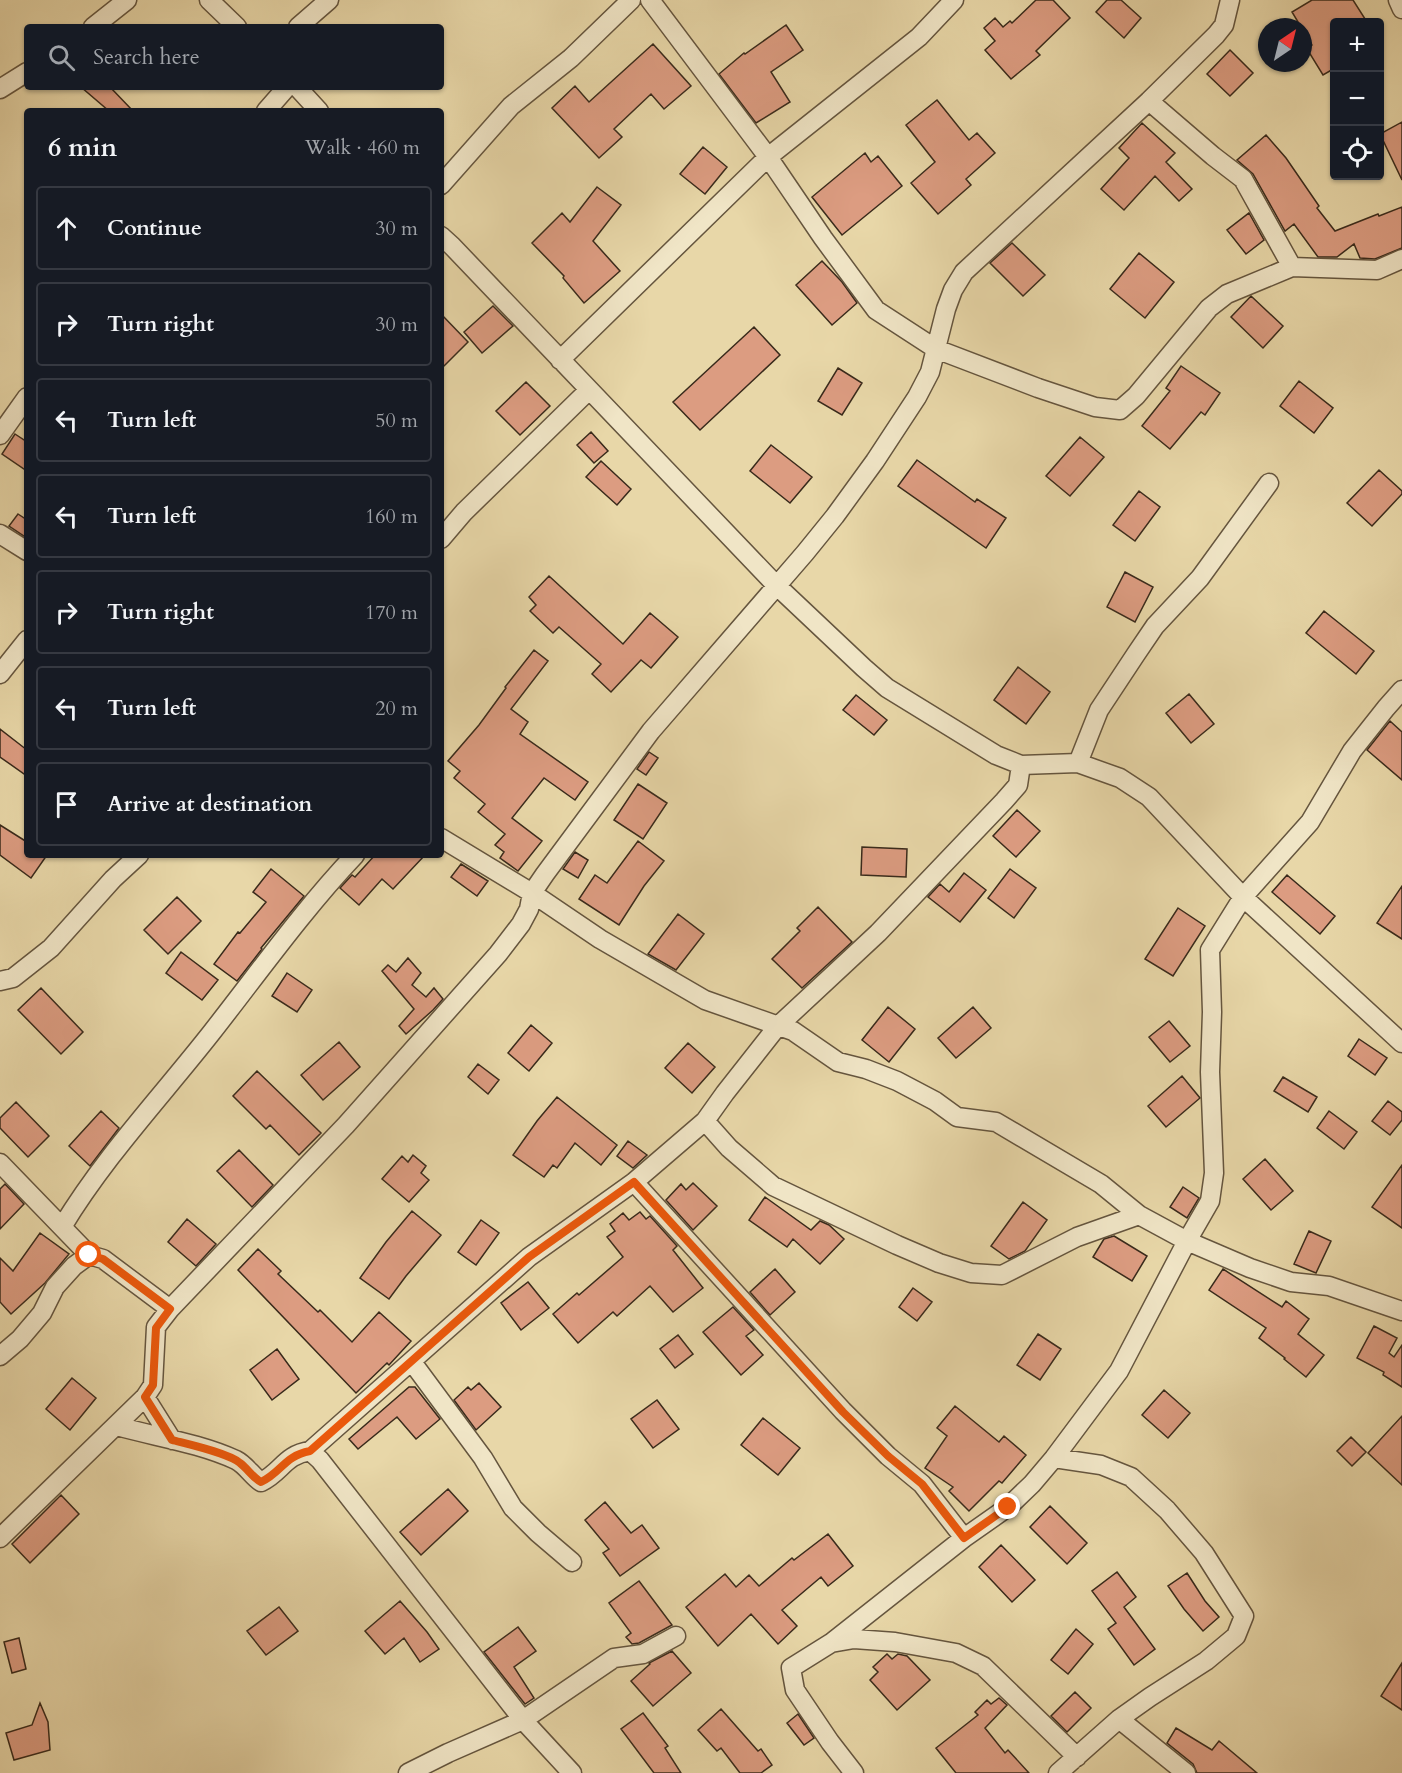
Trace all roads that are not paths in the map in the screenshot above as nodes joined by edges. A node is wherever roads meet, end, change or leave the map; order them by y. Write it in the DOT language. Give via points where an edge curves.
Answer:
graph roads {
  1 [pos="127,0"];
  2 [pos="209,0"];
  3 [pos="329,0"];
  4 [pos="631,0"];
  5 [pos="650,0"];
  6 [pos="954,0"];
  7 [pos="1230,0"];
  8 [pos="1398,0"];
  9 [pos="1402,9"];
  10 [pos="97,24"];
  11 [pos="234,24"];
  12 [pos="301,24"];
  13 [pos="24,74"];
  14 [pos="0,89"];
  15 [pos="284,90"];
  16 [pos="300,90"];
  17 [pos="1149,101"];
  18 [pos="269,108"];
  19 [pos="316,108"];
  20 [pos="768,158"];
  21 [pos="444,182"];
  22 [pos="444,241"];
  23 [pos="1402,259"];
  24 [pos="1292,267"];
  25 [pos="936,349"];
  26 [pos="560,360"];
  27 [pos="589,390"];
  28 [pos="24,401"];
  29 [pos="0,435"];
  30 [pos="1269,483"];
  31 [pos="0,534"];
  32 [pos="444,535"];
  33 [pos="24,549"];
  34 [pos="776,585"];
  35 [pos="24,644"];
  36 [pos="0,674"];
  37 [pos="1402,690"];
  38 [pos="1078,763"];
  39 [pos="1021,765"];
  40 [pos="444,840"];
  41 [pos="136,858"];
  42 [pos="352,858"];
  43 [pos="532,893"];
  44 [pos="1243,897"];
  45 [pos="0,981"];
  46 [pos="777,1027"];
  47 [pos="1402,1043"];
  48 [pos="705,1121"];
  49 [pos="0,1163"];
  50 [pos="634,1182"];
  51 [pos="1139,1215"];
  52 [pos="62,1227"];
  53 [pos="1186,1241"];
  54 [pos="89,1255"];
  55 [pos="170,1309"];
  56 [pos="1402,1311"];
  57 [pos="0,1356"];
  58 [pos="412,1362"];
  59 [pos="145,1397"];
  60 [pos="117,1426"];
  61 [pos="172,1440"];
  62 [pos="310,1451"];
  63 [pos="1054,1458"];
  64 [pos="0,1538"];
  65 [pos="964,1538"];
  66 [pos="572,1562"];
  67 [pos="676,1636"];
  68 [pos="831,1643"];
  69 [pos="1119,1719"];
  70 [pos="523,1720"];
  71 [pos="1077,1757"];
  72 [pos="410,1773"];
  73 [pos="572,1773"];
  74 [pos="854,1773"];
  75 [pos="1058,1773"];
  76 [pos="1186,1773"];
  1 -- 10 [label="street"];
  2 -- 11 [label="street"];
  3 -- 12 [label="street"];
  4 -- 21 [label="street" via="571,58 511,106"];
  5 -- 20 [label="street"];
  6 -- 20 [label="street" via="919,37"];
  7 -- 17 [label="street" via="1224,25 1216,35"];
  8 -- 9 [label="street"];
  13 -- 14 [label="street"];
  15 -- 18 [label="street"];
  16 -- 19 [label="street"];
  17 -- 24 [label="street" via="1243,179"];
  17 -- 25 [label="street" via="964,272 946,309"];
  20 -- 25 [label="street" via="876,310"];
  20 -- 26 [label="street"];
  22 -- 26 [label="street"];
  23 -- 24 [label="street" via="1377,270"];
  24 -- 25 [label="street" via="1227,294 1209,308 1120,410 1038,388"];
  25 -- 34 [label="street" via="917,398 875,461 835,516"];
  26 -- 27 [label="street"];
  27 -- 32 [label="street"];
  27 -- 34 [label="street"];
  28 -- 29 [label="street"];
  30 -- 38 [label="street" via="1200,578 1155,626 1099,710"];
  31 -- 33 [label="street"];
  34 -- 39 [label="street" via="887,688 996,756"];
  34 -- 43 [label="street" via="651,731"];
  35 -- 36 [label="street"];
  37 -- 44 [label="street" via="1352,751 1310,822"];
  38 -- 39 [label="street"];
  38 -- 44 [label="street" via="1120,778 1149,797"];
  39 -- 46 [label="street" via="1018,785 1004,801 878,933"];
  40 -- 43 [label="street"];
  41 -- 45 [label="street" via="51,948 13,978"];
  42 -- 52 [label="street" via="131,1129"];
  43 -- 46 [label="street" via="600,939 705,999"];
  43 -- 55 [label="street" via="521,924 498,954 346,1125"];
  44 -- 47 [label="street"];
  44 -- 53 [label="street" via="1210,950 1214,1173 1210,1201"];
  46 -- 48 [label="street"];
  46 -- 51 [label="street" via="793,1032 838,1062 897,1081 957,1117 996,1122 1101,1184"];
  48 -- 50 [label="street"];
  48 -- 51 [label="street" via="773,1186 897,1245 971,1274 1002,1275 1077,1237"];
  49 -- 52 [label="street"];
  50 -- 58 [label="street" via="529,1257"];
  50 -- 65 [label="street" via="843,1412 922,1484"];
  51 -- 53 [label="street"];
  52 -- 54 [label="street"];
  53 -- 56 [label="street" via="1291,1282 1329,1286"];
  53 -- 63 [label="street" via="1119,1371"];
  54 -- 55 [label="street" via="103,1259"];
  54 -- 57 [label="street" via="55,1287 42,1313"];
  55 -- 59 [label="street" via="156,1328 153,1385"];
  58 -- 62 [label="street"];
  58 -- 66 [label="street" via="483,1458 513,1508"];
  59 -- 60 [label="street"];
  59 -- 61 [label="street"];
  60 -- 61 [label="street"];
  60 -- 64 [label="street"];
  61 -- 62 [label="street" via="239,1461 261,1482 298,1453"];
  62 -- 70 [label="street"];
  63 -- 65 [label="street" via="1008,1507"];
  63 -- 69 [label="street" via="1101,1465 1131,1477 1167,1510 1204,1553 1244,1616 1236,1636 1206,1661"];
  65 -- 68 [label="street"];
  67 -- 70 [label="street" via="643,1654 615,1658"];
  68 -- 71 [label="street" via="864,1639 956,1653 983,1666"];
  68 -- 74 [label="street" via="791,1668 795,1690"];
  69 -- 71 [label="street"];
  69 -- 76 [label="street"];
  70 -- 72 [label="street"];
  70 -- 73 [label="street"];
  71 -- 75 [label="street"];
}
